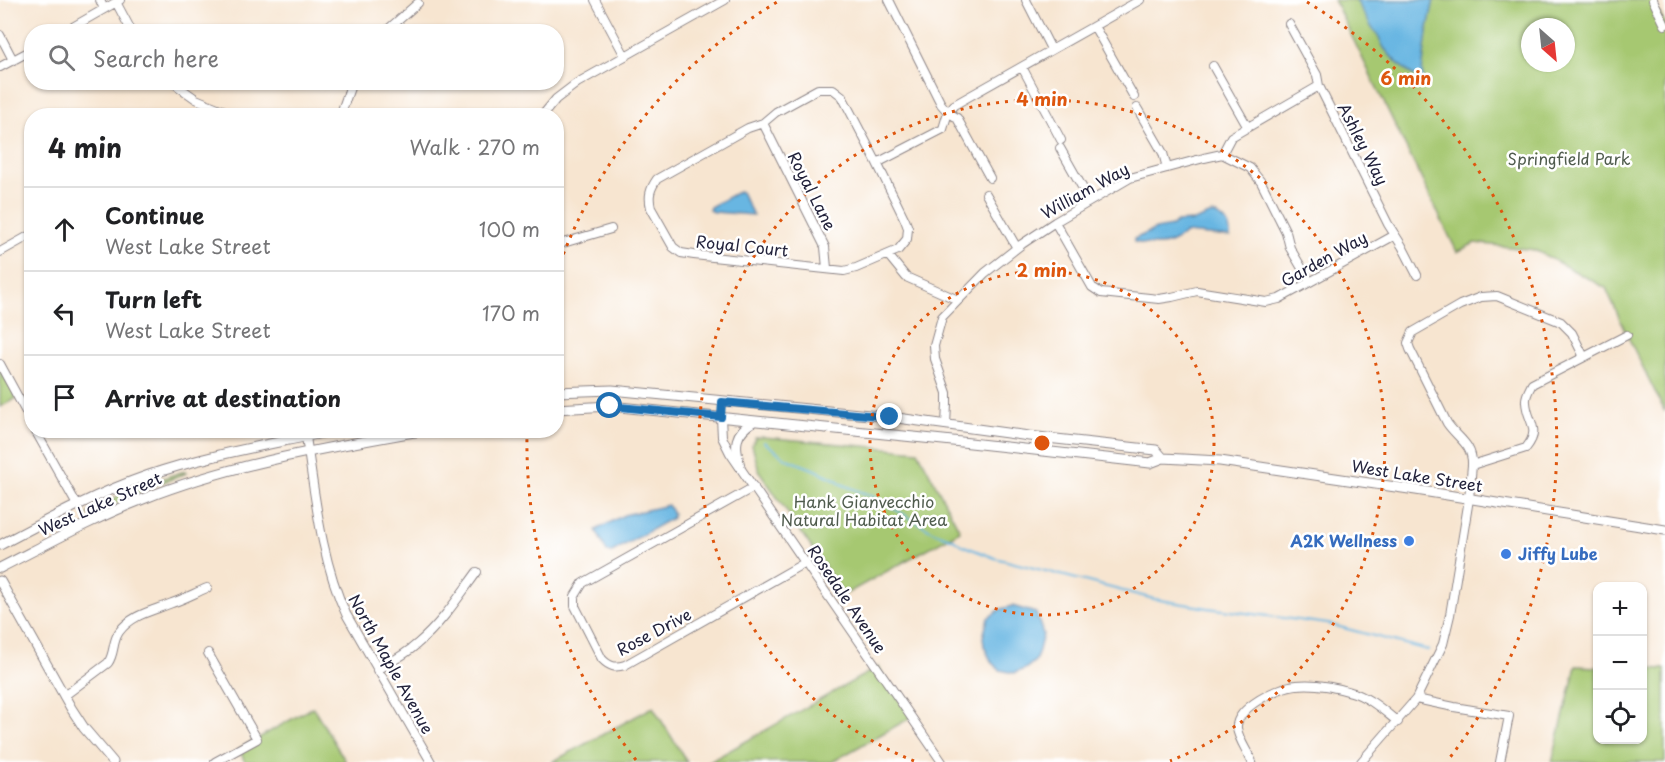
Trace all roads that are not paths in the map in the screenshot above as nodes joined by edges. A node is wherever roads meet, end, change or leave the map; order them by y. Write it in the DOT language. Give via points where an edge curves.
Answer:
graph roads {
  1 [pos="100,0"];
  2 [pos="596,0"];
  3 [pos="725,0"];
  4 [pos="889,0"];
  5 [pos="1026,0"];
  6 [pos="1140,0"];
  7 [pos="1653,0"];
  8 [pos="118,1"];
  9 [pos="418,3"];
  10 [pos="104,9"];
  11 [pos="78,24"];
  12 [pos="128,24"];
  13 [pos="394,24"];
  14 [pos="1288,24"];
  15 [pos="1665,25"];
  16 [pos="1094,26"];
  17 [pos="0,35"];
  18 [pos="1051,49"];
  19 [pos="24,54"];
  20 [pos="625,56"];
  21 [pos="13,60"];
  22 [pos="1213,66"];
  23 [pos="1022,67"];
  24 [pos="0,68"];
  25 [pos="1319,87"];
  26 [pos="183,90"];
  27 [pos="349,90"];
  28 [pos="1134,97"];
  29 [pos="218,108"];
  30 [pos="343,108"];
  31 [pos="549,108"];
  32 [pos="1137,108"];
  33 [pos="948,112"];
  34 [pos="763,123"];
  35 [pos="1247,126"];
  36 [pos="1222,154"];
  37 [pos="877,163"];
  38 [pos="1167,168"];
  39 [pos="990,178"];
  40 [pos="986,194"];
  41 [pos="1090,201"];
  42 [pos="1055,222"];
  43 [pos="611,229"];
  44 [pos="1395,236"];
  45 [pos="24,238"];
  46 [pos="564,243"];
  47 [pos="1017,248"];
  48 [pos="0,252"];
  49 [pos="888,255"];
  50 [pos="827,268"];
  51 [pos="1417,275"];
  52 [pos="1310,282"];
  53 [pos="958,300"];
  54 [pos="1627,335"];
  55 [pos="1584,357"];
  56 [pos="0,364"];
  57 [pos="564,392"];
  58 [pos="722,402"];
  59 [pos="24,408"];
  60 [pos="564,409"];
  61 [pos="721,417"];
  62 [pos="754,421"];
  63 [pos="946,424"];
  64 [pos="40,438"];
  65 [pos="301,438"];
  66 [pos="306,438"];
  67 [pos="383,438"];
  68 [pos="308,452"];
  69 [pos="1163,458"];
  70 [pos="1472,465"];
  71 [pos="740,466"];
  72 [pos="754,487"];
  73 [pos="1469,499"];
  74 [pos="77,505"];
  75 [pos="1665,531"];
  76 [pos="0,545"];
  77 [pos="806,562"];
  78 [pos="0,568"];
  79 [pos="477,572"];
  80 [pos="0,581"];
  81 [pos="207,588"];
  82 [pos="208,653"];
  83 [pos="377,670"];
  84 [pos="64,696"];
  85 [pos="1416,699"];
  86 [pos="1398,722"];
  87 [pos="112,762"];
  88 [pos="216,762"];
  89 [pos="431,762"];
  90 [pos="942,762"];
  91 [pos="1252,762"];
  92 [pos="1361,762"];
  93 [pos="1500,762"];
  1 -- 10 [label="street"];
  2 -- 20 [label="street"];
  3 -- 20 [label="street"];
  4 -- 33 [label="street" via="940,104"];
  5 -- 18 [label="street"];
  6 -- 16 [label="street"];
  7 -- 15 [label="street"];
  8 -- 10 [label="street"];
  8 -- 12 [label="street"];
  9 -- 13 [label="street"];
  10 -- 11 [label="street"];
  14 -- 25 [label="street, Ashley Way" via="1317,75"];
  16 -- 18 [label="street"];
  16 -- 28 [label="street"];
  17 -- 21 [label="street"];
  18 -- 23 [label="street"];
  19 -- 21 [label="street"];
  20 -- 31 [label="street" via="565,91"];
  21 -- 24 [label="street"];
  22 -- 35 [label="street"];
  23 -- 33 [label="street"];
  23 -- 41 [label="street"];
  25 -- 35 [label="street"];
  25 -- 44 [label="street, Ashley Way"];
  26 -- 29 [label="street"];
  27 -- 30 [label="street"];
  32 -- 38 [label="street" via="1163,153"];
  33 -- 37 [label="street" via="943,129"];
  33 -- 39 [label="street" via="957,118"];
  34 -- 37 [label="street" via="813,91 833,89 846,101"];
  34 -- 50 [label="street, Royal Lane" via="825,247"];
  34 -- 50 [label="street, Royal Court" via="657,179 650,188 651,208 669,242 681,253"];
  35 -- 36 [label="street" via="1231,137"];
  36 -- 38 [label="street, William Way"];
  36 -- 52 [label="street" via="1250,168 1261,182"];
  37 -- 49 [label="street" via="908,228 907,239"];
  38 -- 41 [label="street, William Way" via="1130,178"];
  40 -- 47 [label="street"];
  41 -- 42 [label="street, William Way"];
  42 -- 47 [label="street, William Way"];
  42 -- 52 [label="street, Garden Way" via="1089,283 1101,293 1159,299 1205,292 1266,302"];
  43 -- 46 [label="street"];
  44 -- 51 [label="street, Ashley Way"];
  44 -- 52 [label="street, Garden Way"];
  45 -- 48 [label="street"];
  47 -- 53 [label="street, William Way"];
  49 -- 50 [label="street" via="844,271"];
  49 -- 53 [label="street" via="906,277"];
  53 -- 63 [label="street, William Way" via="942,317 934,346 947,393"];
  54 -- 55 [label="street"];
  55 -- 70 [label="street" via="1532,384 1526,403 1534,435 1526,448"];
  55 -- 70 [label="street" via="1572,333 1561,322 1497,296 1470,301 1413,332 1408,343 1410,349 1447,423 1467,444"];
  56 -- 59 [label="street"];
  57 -- 58 [label="main road, West Lake Street" via="612,390"];
  58 -- 61 [label="main road"];
  58 -- 63 [label="main road, West Lake Street"];
  60 -- 61 [label="main road, West Lake Street" via="610,406"];
  61 -- 62 [label="main road, West Lake Street"];
  61 -- 71 [label="street, Rosedale Avenue" via="722,437"];
  62 -- 69 [label="main road, West Lake Street" via="1150,463"];
  62 -- 71 [label="main road" via="738,436"];
  63 -- 69 [label="main road, West Lake Street" via="1156,450"];
  64 -- 74 [label="street"];
  65 -- 74 [label="main road, West Lake Street" via="151,474"];
  66 -- 68 [label="street, North Maple Avenue"];
  67 -- 68 [label="main road, West Lake Street"];
  68 -- 78 [label="main road, West Lake Street" via="143,498"];
  68 -- 83 [label="street, North Maple Avenue" via="335,589"];
  69 -- 73 [label="main road, West Lake Street" via="1220,461"];
  70 -- 73 [label="street"];
  71 -- 72 [label="street, Rosedale Avenue"];
  72 -- 77 [label="street, Rosedale Avenue"];
  72 -- 77 [label="street, Rose Drive" via="583,583 575,596 575,606 602,659 609,666 625,666"];
  73 -- 75 [label="main road, West Lake Street"];
  73 -- 85 [label="street" via="1443,644"];
  74 -- 76 [label="main road, West Lake Street"];
  77 -- 90 [label="street, Rosedale Avenue"];
  79 -- 83 [label="street" via="428,634"];
  80 -- 84 [label="main road"];
  81 -- 84 [label="street" via="137,616 119,631 108,663"];
  82 -- 88 [label="street" via="257,739"];
  83 -- 89 [label="street, North Maple Avenue"];
  84 -- 87 [label="main road"];
  85 -- 86 [label="street"];
  85 -- 93 [label="street" via="1509,716"];
  86 -- 91 [label="street" via="1353,693 1309,685 1291,686 1254,703 1238,720 1237,728"];
  86 -- 92 [label="street"];
}
